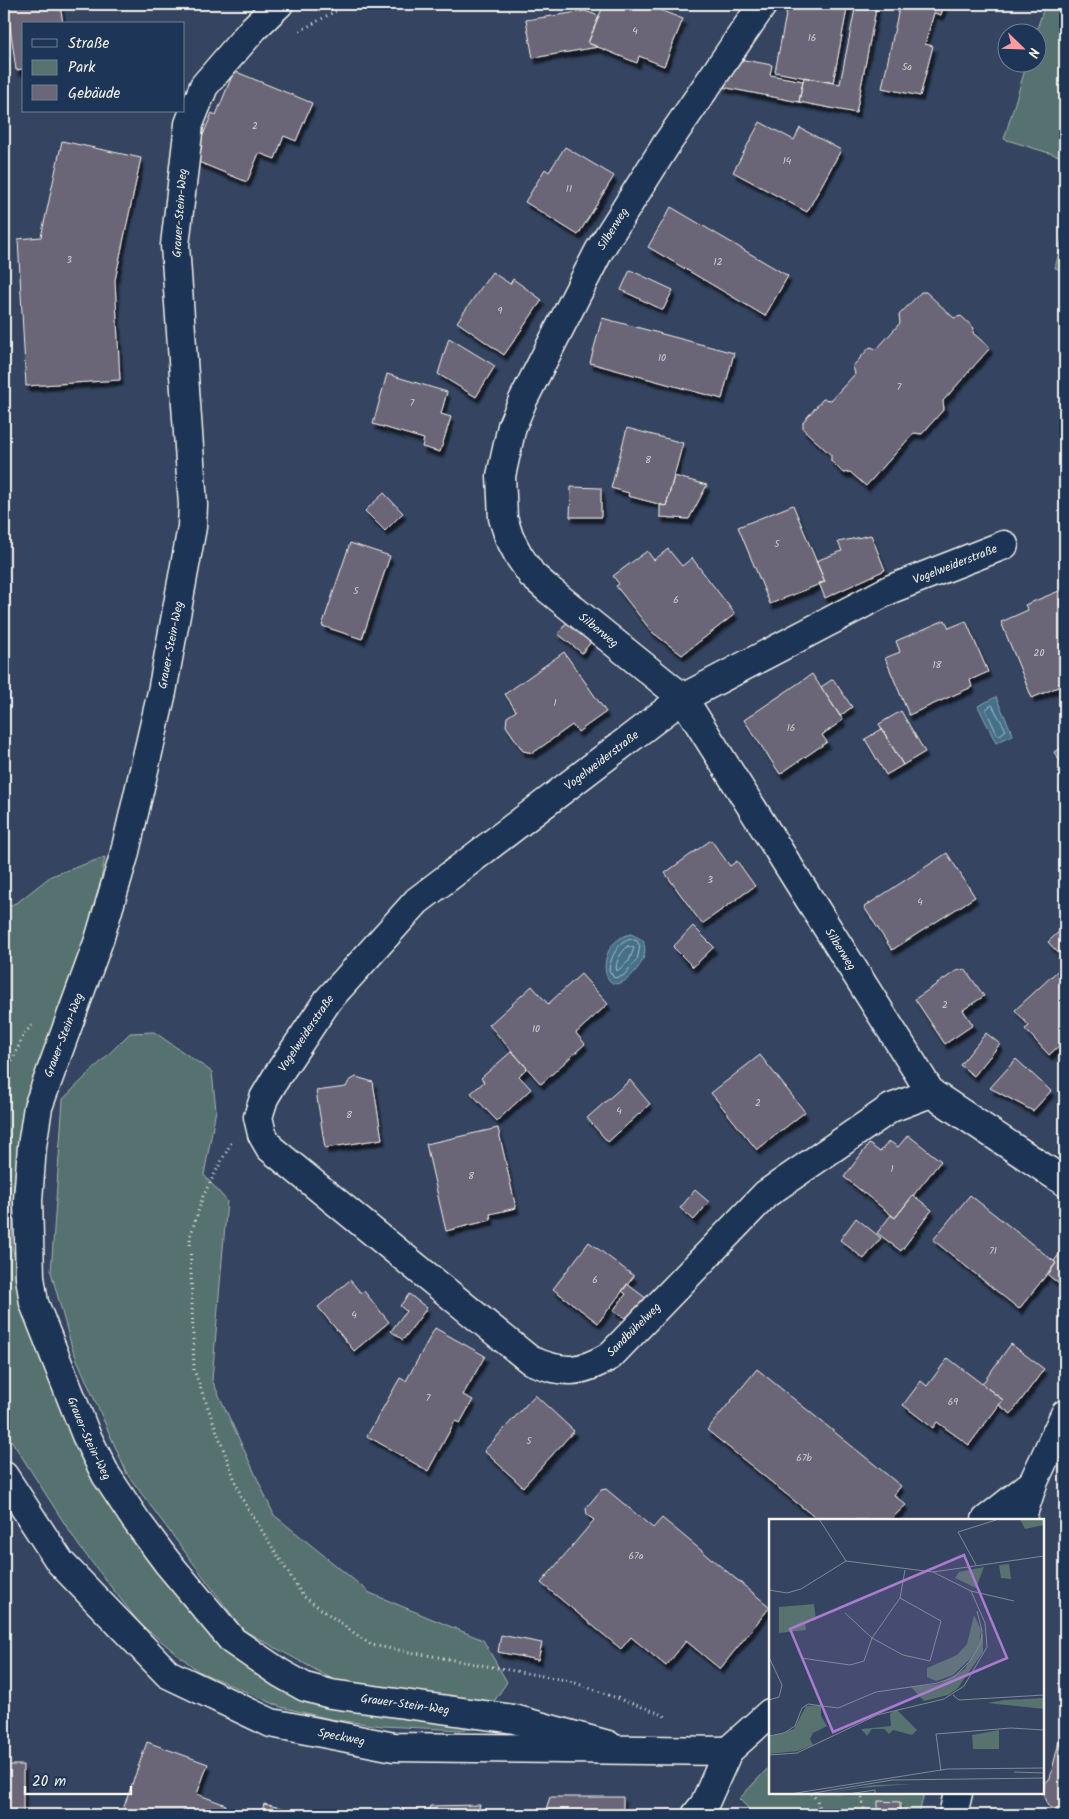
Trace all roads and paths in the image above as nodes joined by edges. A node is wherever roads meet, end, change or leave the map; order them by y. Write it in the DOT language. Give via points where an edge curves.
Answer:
graph roads {
  1 [pos="279,4"];
  2 [pos="348,4"];
  3 [pos="763,4"];
  4 [pos="300,31"];
  5 [pos="1004,545"];
  6 [pos="683,698"];
  7 [pos="277,1076"];
  8 [pos="931,1093"];
  9 [pos="234,1137"];
  10 [pos="1065,1182"];
  11 [pos="1065,1414"];
  12 [pos="4,1476"];
  13 [pos="1033,1483"];
  14 [pos="987,1519"];
  15 [pos="1021,1519"];
  16 [pos="769,1714"];
  17 [pos="626,1750"];
  18 [pos="686,1751"];
  19 [pos="728,1751"];
  20 [pos="812,1794"];
  21 [pos="862,1794"];
  22 [pos="958,1794"];
  23 [pos="696,1815"];
  24 [pos="822,1815"];
  25 [pos="865,1815"];
  26 [pos="953,1815"];
  1 -- 17 [label="street, Grauer-Stein-Weg" via="204,86 189,124 175,245 192,527 160,702 124,856 99,940 34,1122 28,1226 34,1303 86,1435 106,1475 167,1562 233,1641 297,1682 331,1694 514,1719"];
  2 -- 4 [label="path"];
  3 -- 6 [label="street, Silberweg" via="666,145 599,251 523,400 512,426 501,476 509,537 532,575"];
  5 -- 6 [label="street, Vogelweiderstraße" via="891,589"];
  6 -- 7 [label="street, Vogelweiderstraße" via="417,901 328,1000"];
  6 -- 8 [label="street, Silberweg"];
  7 -- 8 [label="street, Sandbühelweg" via="264,1098 258,1117 270,1148 530,1360 550,1369 572,1371 591,1367 610,1356 766,1194 891,1108"];
  8 -- 10 [label="street, Silberweg"];
  9 -- 18 [label="path" via="203,1196 190,1237 194,1370 242,1499 303,1596 371,1645 570,1682 664,1715"];
  11 -- 13 [label="street"];
  12 -- 17 [label="street, Speckweg" via="60,1562 168,1674 271,1723 394,1747"];
  13 -- 14 [label="street"];
  13 -- 15 [label="street"];
  16 -- 19 [label="street"];
  17 -- 18 [label="street, Speckweg"];
  18 -- 19 [label="street, Speckweg"];
  19 -- 23 [label="street" via="704,1805"];
  20 -- 24 [label="path"];
  21 -- 25 [label="path"];
  22 -- 26 [label="street"];
}
